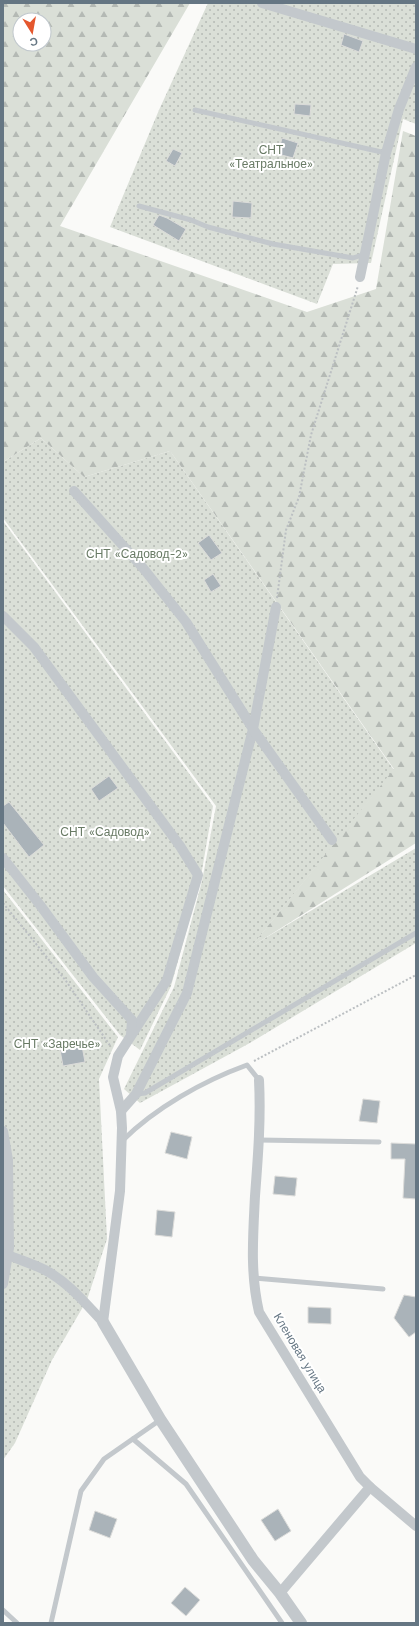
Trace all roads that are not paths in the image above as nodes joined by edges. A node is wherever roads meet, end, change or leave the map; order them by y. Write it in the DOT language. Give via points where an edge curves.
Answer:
graph roads {
  1 [pos="262,3"];
  2 [pos="416,49"];
  3 [pos="416,67"];
  4 [pos="195,110"];
  5 [pos="386,152"];
  6 [pos="139,206"];
  7 [pos="365,254"];
  8 [pos="360,277"];
  9 [pos="74,491"];
  10 [pos="276,607"];
  11 [pos="3,616"];
  12 [pos="252,729"];
  13 [pos="332,840"];
  14 [pos="3,858"];
  15 [pos="416,934"];
  16 [pos="131,1038"];
  17 [pos="259,1080"];
  18 [pos="136,1094"];
  19 [pos="121,1111"];
  20 [pos="3,1131"];
  21 [pos="259,1140"];
  22 [pos="122,1142"];
  23 [pos="379,1142"];
  24 [pos="5,1255"];
  25 [pos="254,1278"];
  26 [pos="3,1284"];
  27 [pos="383,1289"];
  28 [pos="103,1322"];
  29 [pos="160,1419"];
  30 [pos="133,1439"];
  31 [pos="370,1487"];
  32 [pos="416,1526"];
  33 [pos="280,1593"];
  34 [pos="3,1610"];
  35 [pos="17,1623"];
  36 [pos="51,1623"];
  37 [pos="282,1623"];
  38 [pos="301,1623"];
  1 -- 2 [label="street"];
  3 -- 5 [label="street"];
  4 -- 5 [label="lane"];
  5 -- 7 [label="street"];
  6 -- 7 [label="lane" via="273,244 353,258"];
  7 -- 8 [label="street"];
  9 -- 12 [label="street" via="143,568 186,622"];
  10 -- 12 [label="street"];
  11 -- 16 [label="street" via="34,647 180,846 198,875 166,980"];
  12 -- 13 [label="street"];
  12 -- 18 [label="street" via="187,993"];
  14 -- 16 [label="street" via="93,977 132,1020"];
  15 -- 18 [label="lane" via="145,1093"];
  16 -- 19 [label="street" via="118,1056 113,1077"];
  17 -- 21 [label="street, Кленовая улица"];
  17 -- 22 [label="lane" via="247,1065 232,1070 193,1090 138,1126"];
  18 -- 19 [label="street"];
  19 -- 22 [label="street"];
  20 -- 24 [label="street" via="8,1160"];
  21 -- 23 [label="lane"];
  21 -- 25 [label="street, Кленовая улица" via="252,1250"];
  22 -- 28 [label="street" via="120,1191"];
  24 -- 26 [label="street"];
  24 -- 28 [label="street" via="45,1270 59,1279"];
  25 -- 27 [label="lane"];
  25 -- 31 [label="street, Кленовая улица" via="260,1312 360,1476"];
  28 -- 29 [label="street"];
  29 -- 30 [label="lane"];
  29 -- 33 [label="street" via="253,1560"];
  30 -- 36 [label="lane" via="104,1459 81,1492"];
  30 -- 37 [label="lane" via="186,1484"];
  31 -- 32 [label="street, Кленовая улица"];
  31 -- 33 [label="street"];
  33 -- 38 [label="street"];
  34 -- 35 [label="lane"];
}
